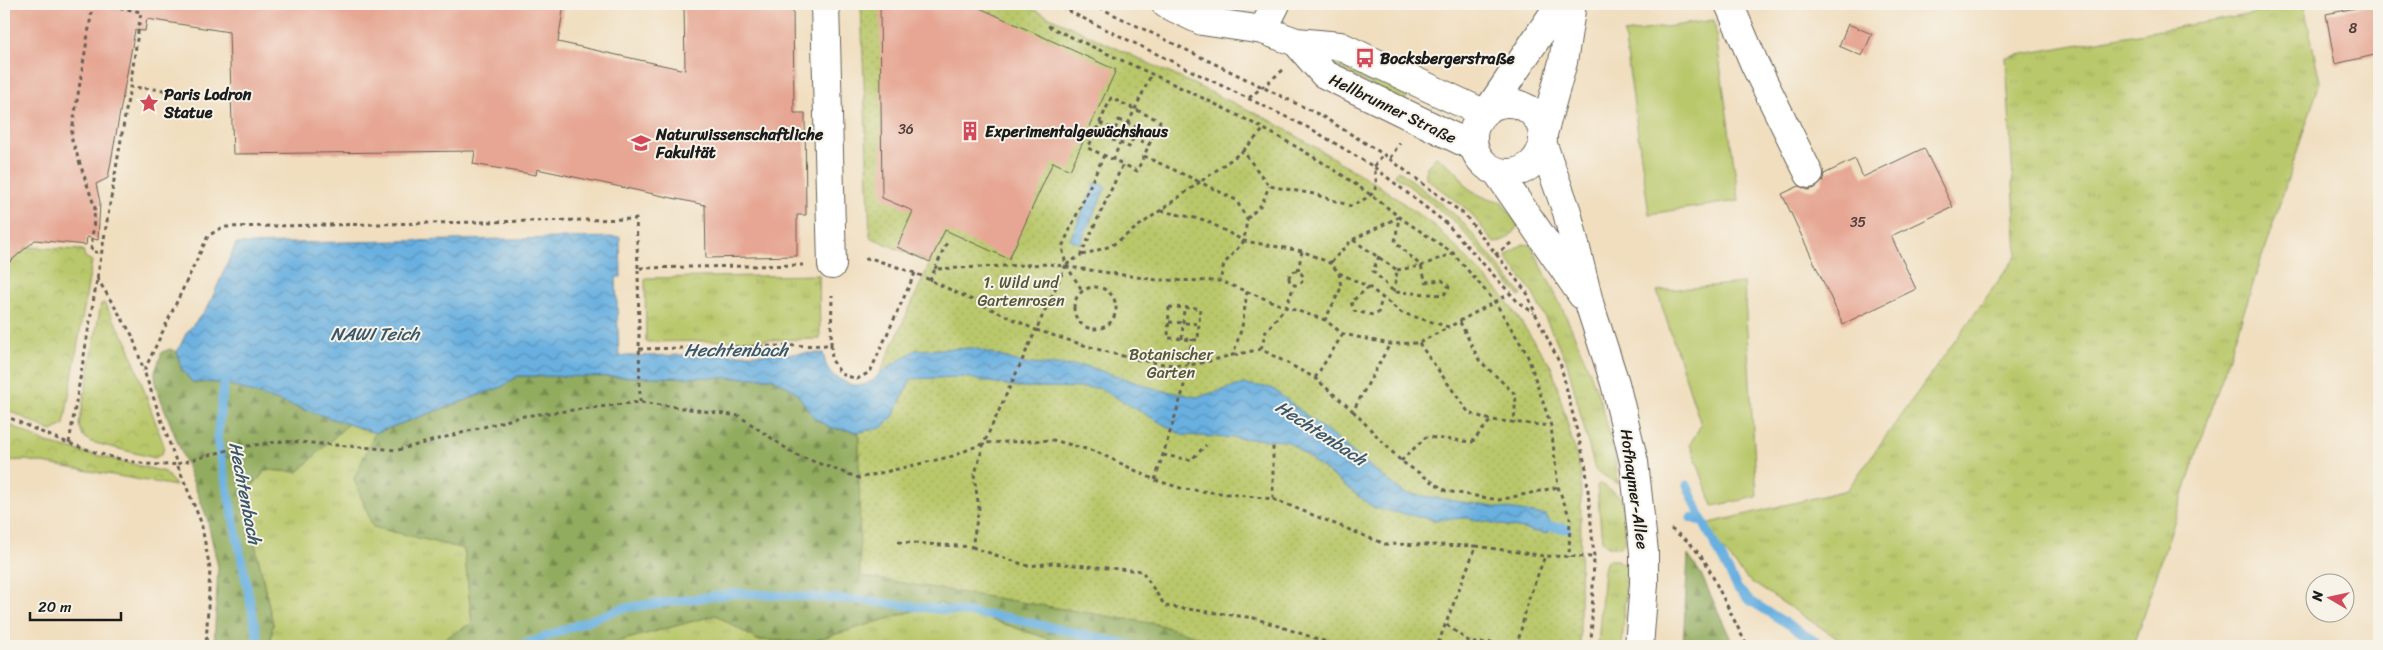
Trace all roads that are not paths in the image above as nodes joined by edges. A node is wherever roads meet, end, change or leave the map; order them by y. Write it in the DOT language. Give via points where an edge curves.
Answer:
graph roads {
  1 [pos="825,4"];
  2 [pos="1166,4"];
  3 [pos="1276,4"];
  4 [pos="1560,4"];
  5 [pos="1572,4"];
  6 [pos="1729,4"];
  7 [pos="1263,30"];
  8 [pos="1296,42"];
  9 [pos="1487,110"];
  10 [pos="1543,140"];
  11 [pos="1474,147"];
  12 [pos="1497,172"];
  13 [pos="1808,174"];
  14 [pos="832,265"];
  15 [pos="1590,306"];
  16 [pos="1639,646"];
  1 -- 14 [label="street"];
  2 -- 7 [label="street, Hellbrunner Straße" via="1202,21"];
  3 -- 7 [label="street"];
  4 -- 9 [label="street"];
  5 -- 10 [label="street"];
  6 -- 13 [label="street"];
  7 -- 8 [label="street, Hellbrunner Straße"];
  8 -- 9 [label="street, Hellbrunner Straße" via="1340,46"];
  8 -- 11 [label="street, Hellbrunner Straße" via="1324,74"];
  9 -- 10 [label="street" via="1502,103 1524,107 1540,123"];
  9 -- 11 [label="street" via="1476,123 1472,135"];
  10 -- 12 [label="street" via="1538,156 1530,166 1509,174"];
  10 -- 15 [label="street, Hofhaymer-Allee" via="1567,212"];
  11 -- 12 [label="street" via="1478,158"];
  12 -- 15 [label="street, Hofhaymer-Allee"];
  15 -- 16 [label="street, Hofhaymer-Allee" via="1616,382 1634,462 1644,552"];
}
